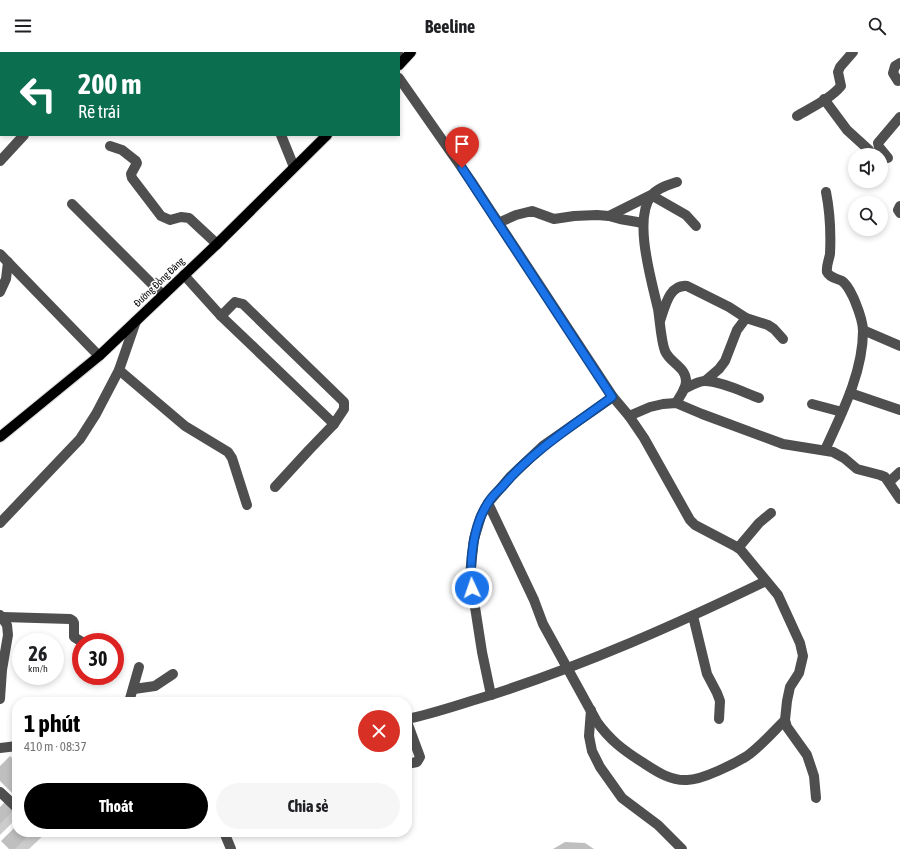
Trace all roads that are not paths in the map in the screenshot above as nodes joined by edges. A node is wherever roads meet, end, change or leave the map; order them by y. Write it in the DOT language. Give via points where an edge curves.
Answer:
graph roads {
  1 [pos="853,52"];
  2 [pos="900,63"];
  3 [pos="400,79"];
  4 [pos="898,81"];
  5 [pos="824,99"];
  6 [pos="797,116"];
  7 [pos="900,117"];
  8 [pos="23,136"];
  9 [pos="281,136"];
  10 [pos="326,136"];
  11 [pos="110,146"];
  12 [pos="867,148"];
  13 [pos="880,148"];
  14 [pos="0,161"];
  15 [pos="294,167"];
  16 [pos="677,182"];
  17 [pos="826,192"];
  18 [pos="651,195"];
  19 [pos="72,204"];
  20 [pos="900,206"];
  21 [pos="900,213"];
  22 [pos="609,216"];
  23 [pos="643,223"];
  24 [pos="498,224"];
  25 [pos="696,226"];
  26 [pos="217,244"];
  27 [pos="0,254"];
  28 [pos="8,262"];
  29 [pos="184,275"];
  30 [pos="0,292"];
  31 [pos="163,295"];
  32 [pos="220,316"];
  33 [pos="746,318"];
  34 [pos="136,321"];
  35 [pos="660,321"];
  36 [pos="863,330"];
  37 [pos="783,339"];
  38 [pos="900,346"];
  39 [pos="99,356"];
  40 [pos="119,370"];
  41 [pos="705,381"];
  42 [pos="684,389"];
  43 [pos="850,393"];
  44 [pos="612,397"];
  45 [pos="759,398"];
  46 [pos="676,403"];
  47 [pos="812,404"];
  48 [pos="900,410"];
  49 [pos="842,412"];
  50 [pos="629,416"];
  51 [pos="334,424"];
  52 [pos="0,437"];
  53 [pos="825,450"];
  54 [pos="900,472"];
  55 [pos="889,482"];
  56 [pos="275,487"];
  57 [pos="900,499"];
  58 [pos="488,503"];
  59 [pos="247,505"];
  60 [pos="771,513"];
  61 [pos="0,523"];
  62 [pos="738,548"];
  63 [pos="766,581"];
  64 [pos="1,616"];
  65 [pos="693,616"];
  66 [pos="74,633"];
  67 [pos="139,667"];
  68 [pos="569,669"];
  69 [pos="173,674"];
  70 [pos="134,689"];
  71 [pos="491,695"];
  72 [pos="131,697"];
  73 [pos="0,699"];
  74 [pos="591,710"];
  75 [pos="412,718"];
  76 [pos="719,718"];
  77 [pos="785,720"];
  78 [pos="412,735"];
  79 [pos="12,747"];
  80 [pos="0,748"];
  81 [pos="412,763"];
  82 [pos="0,792"];
  83 [pos="816,798"];
  84 [pos="12,803"];
  85 [pos="226,837"];
  86 [pos="231,849"];
  87 [pos="682,849"];
  1 -- 5 [label="street" via="838,72 841,86"];
  2 -- 4 [label="street" via="895,66 893,73"];
  3 -- 24 [label="street"];
  5 -- 6 [label="street"];
  5 -- 12 [label="street" via="847,130"];
  7 -- 13 [label="street" via="878,142"];
  8 -- 14 [label="street"];
  9 -- 15 [label="street"];
  10 -- 15 [label="main road, Đường Đồng Đăng"];
  11 -- 26 [label="street" via="122,150 136,161 132,178 161,216 170,220 189,218"];
  15 -- 26 [label="main road, Đường Đồng Đăng"];
  16 -- 18 [label="street" via="662,187"];
  17 -- 36 [label="street" via="830,228 827,272 848,287 861,317"];
  18 -- 22 [label="street"];
  18 -- 23 [label="street"];
  18 -- 25 [label="street" via="686,215"];
  19 -- 31 [label="street"];
  20 -- 21 [label="street"];
  22 -- 23 [label="street"];
  22 -- 24 [label="street" via="554,219 532,211"];
  23 -- 35 [label="street" via="649,274"];
  24 -- 44 [label="street"];
  26 -- 29 [label="main road, Đường Đồng Đăng"];
  27 -- 28 [label="street"];
  28 -- 30 [label="street" via="6,279"];
  28 -- 39 [label="street"];
  29 -- 31 [label="main road, Đường Đồng Đăng"];
  29 -- 32 [label="street"];
  31 -- 34 [label="main road, Đường Đồng Đăng"];
  32 -- 51 [label="street"];
  32 -- 51 [label="street" via="235,302 243,304 344,402 344,409"];
  33 -- 35 [label="street" via="682,285 673,290"];
  33 -- 37 [label="street" via="768,325"];
  33 -- 41 [label="street" via="737,330 725,361"];
  34 -- 39 [label="main road, Đường Đồng Đăng"];
  34 -- 40 [label="street"];
  35 -- 42 [label="street" via="665,350 685,375"];
  36 -- 38 [label="street"];
  36 -- 43 [label="street"];
  39 -- 52 [label="main road, Đường Đồng Đăng"];
  40 -- 59 [label="street" via="185,426 228,452"];
  40 -- 61 [label="street" via="80,439"];
  41 -- 42 [label="street"];
  41 -- 45 [label="street" via="719,383"];
  42 -- 46 [label="street"];
  43 -- 48 [label="street"];
  43 -- 49 [label="street"];
  44 -- 50 [label="street"];
  44 -- 58 [label="street" via="544,445 510,477"];
  46 -- 50 [label="street" via="650,407"];
  46 -- 53 [label="street" via="783,444"];
  47 -- 49 [label="street"];
  49 -- 53 [label="street"];
  50 -- 62 [label="street" via="690,520"];
  51 -- 56 [label="street"];
  53 -- 55 [label="street" via="844,458 857,469 885,477"];
  54 -- 55 [label="street"];
  55 -- 57 [label="street"];
  58 -- 68 [label="street" via="543,624"];
  58 -- 71 [label="street" via="474,538 470,575"];
  60 -- 62 [label="street"];
  62 -- 63 [label="street"];
  63 -- 65 [label="street"];
  63 -- 77 [label="street" via="775,591 787,614 803,656 801,669 790,687 786,701"];
  64 -- 66 [label="street" via="70,620 74,623"];
  64 -- 73 [label="street" via="7,625 8,635"];
  65 -- 68 [label="street"];
  65 -- 76 [label="street" via="707,674 720,701"];
  67 -- 70 [label="street"];
  68 -- 71 [label="street"];
  68 -- 74 [label="street"];
  69 -- 70 [label="street" via="155,686"];
  70 -- 72 [label="street"];
  71 -- 75 [label="street"];
  74 -- 77 [label="street" via="607,736 623,750 661,774 687,780 710,774 747,756"];
  74 -- 87 [label="street" via="589,736 592,751 600,767 622,798 658,825"];
  77 -- 83 [label="street" via="787,727 807,755 814,776"];
  78 -- 81 [label="street" via="420,757 417,762"];
  79 -- 80 [label="street"];
  82 -- 84 [label="street"];
  85 -- 86 [label="street"];
}
